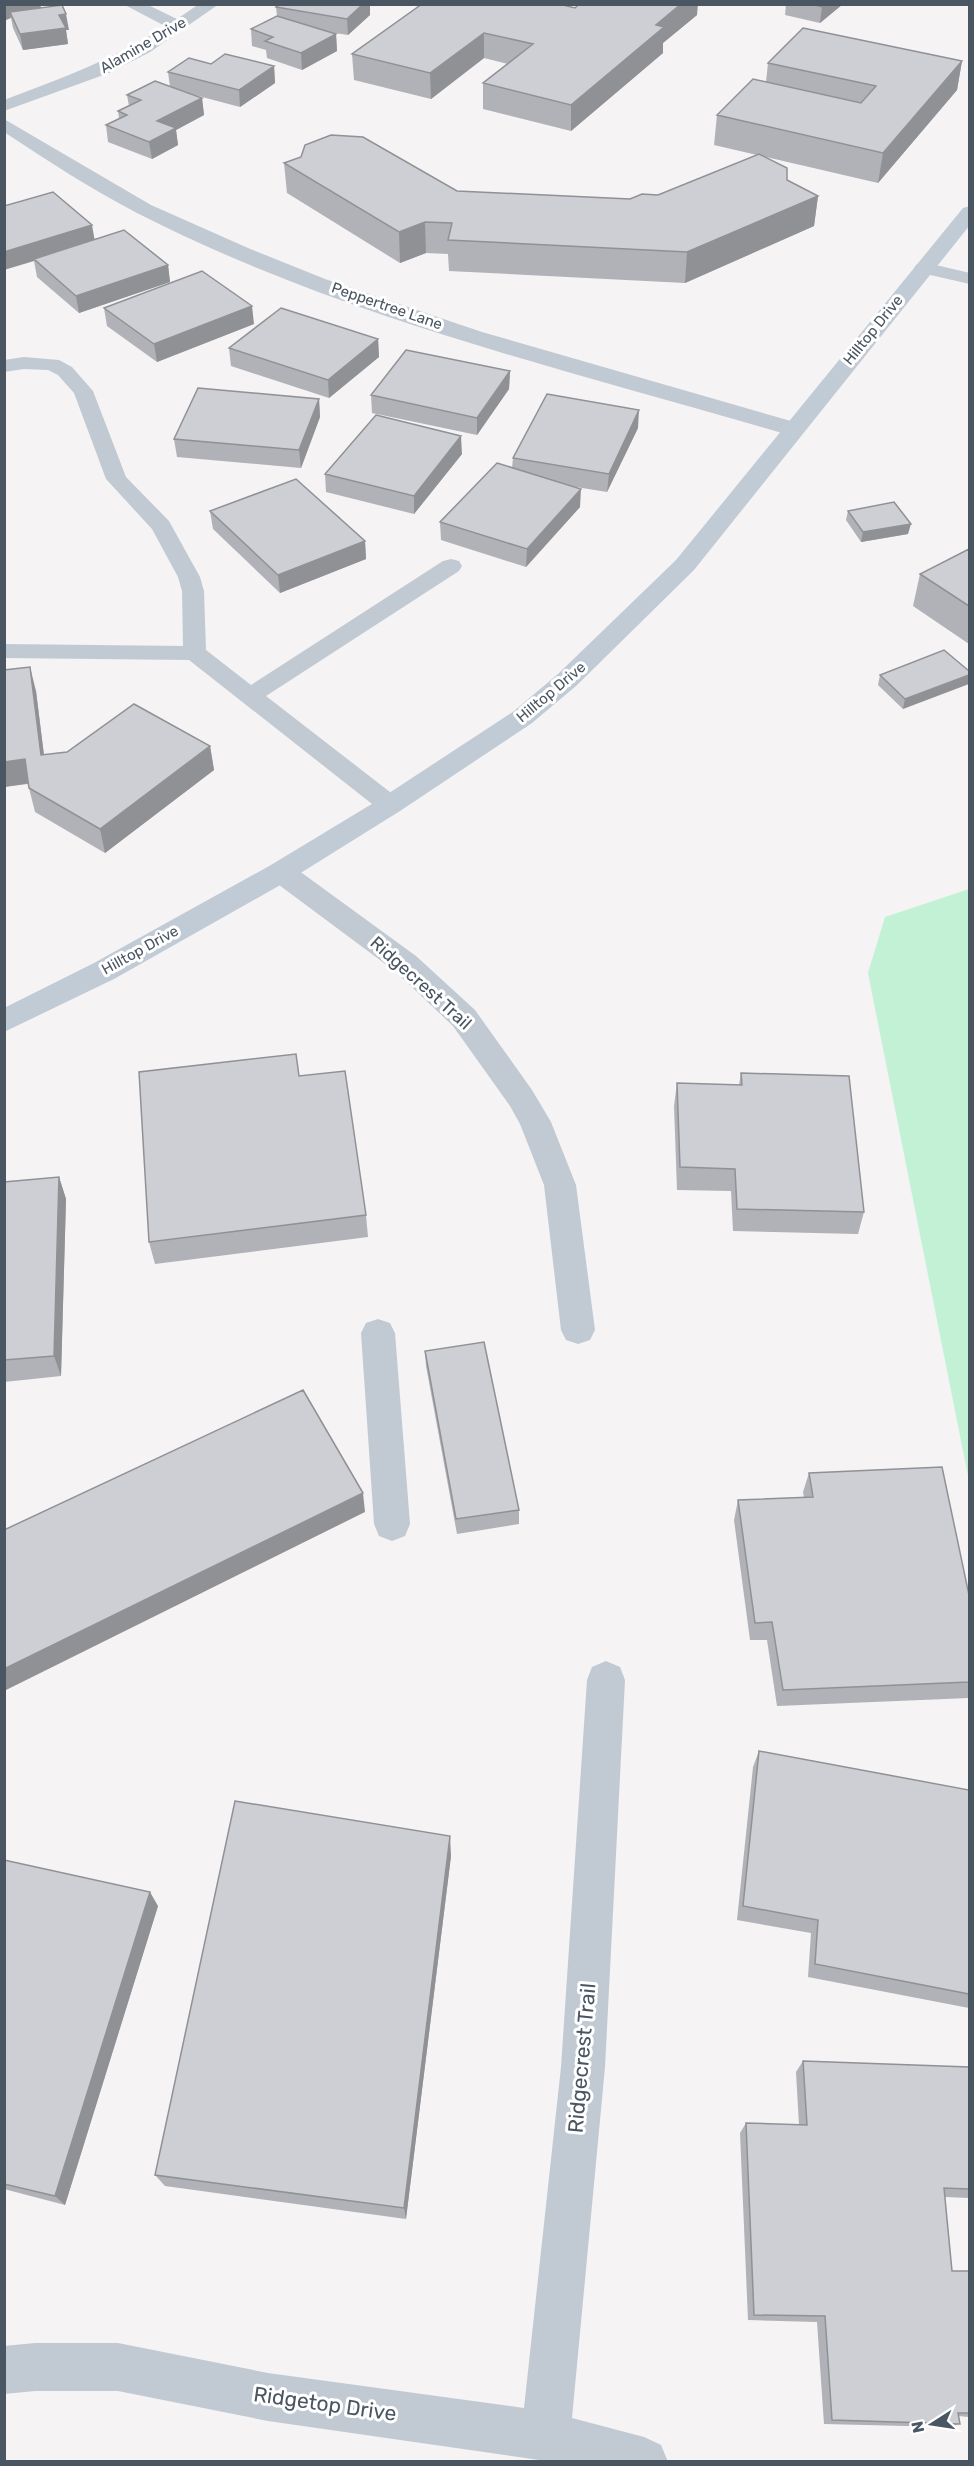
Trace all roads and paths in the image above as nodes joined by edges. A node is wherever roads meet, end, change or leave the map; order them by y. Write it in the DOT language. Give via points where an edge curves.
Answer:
graph roads {
  1 [pos="130,4"];
  2 [pos="212,4"];
  3 [pos="178,26"];
  4 [pos="4,106"];
  5 [pos="4,124"];
  6 [pos="969,212"];
  7 [pos="924,268"];
  8 [pos="969,279"];
  9 [pos="4,366"];
  10 [pos="793,429"];
  11 [pos="451,566"];
  12 [pos="4,651"];
  13 [pos="195,653"];
  14 [pos="250,696"];
  15 [pos="390,805"];
  16 [pos="281,872"];
  17 [pos="4,1021"];
  18 [pos="578,1330"];
  19 [pos="378,1333"];
  20 [pos="392,1524"];
  21 [pos="606,1680"];
  22 [pos="4,2370"];
  23 [pos="546,2435"];
  24 [pos="644,2462"];
  1 -- 3 [label="street"];
  2 -- 3 [label="street, Alamine Drive"];
  3 -- 4 [label="street, Alamine Drive" via="103,69"];
  5 -- 10 [label="street, Peppertree Lane" via="147,210 267,263 469,334"];
  6 -- 7 [label="main road, Hilltop Drive"];
  7 -- 8 [label="lane"];
  7 -- 10 [label="main road, Hilltop Drive"];
  9 -- 13 [label="lane" via="52,364 66,371 83,391 116,479 161,526 189,577"];
  10 -- 15 [label="main road, Hilltop Drive" via="684,565 575,673 523,717"];
  11 -- 14 [label="lane"];
  12 -- 13 [label="lane"];
  13 -- 14 [label="lane"];
  14 -- 15 [label="lane"];
  15 -- 16 [label="main road, Hilltop Drive"];
  16 -- 17 [label="main road, Hilltop Drive" via="104,971"];
  16 -- 18 [label="street, Ridgecrest Trail" via="406,964 464,1018 521,1098 560,1185"];
  19 -- 20 [label="street"];
  21 -- 23 [label="street, Ridgecrest Trail" via="583,2067"];
  22 -- 23 [label="street, Ridgetop Drive" via="118,2367 268,2397"];
  23 -- 24 [label="street, Ridgetop Drive"];
}
